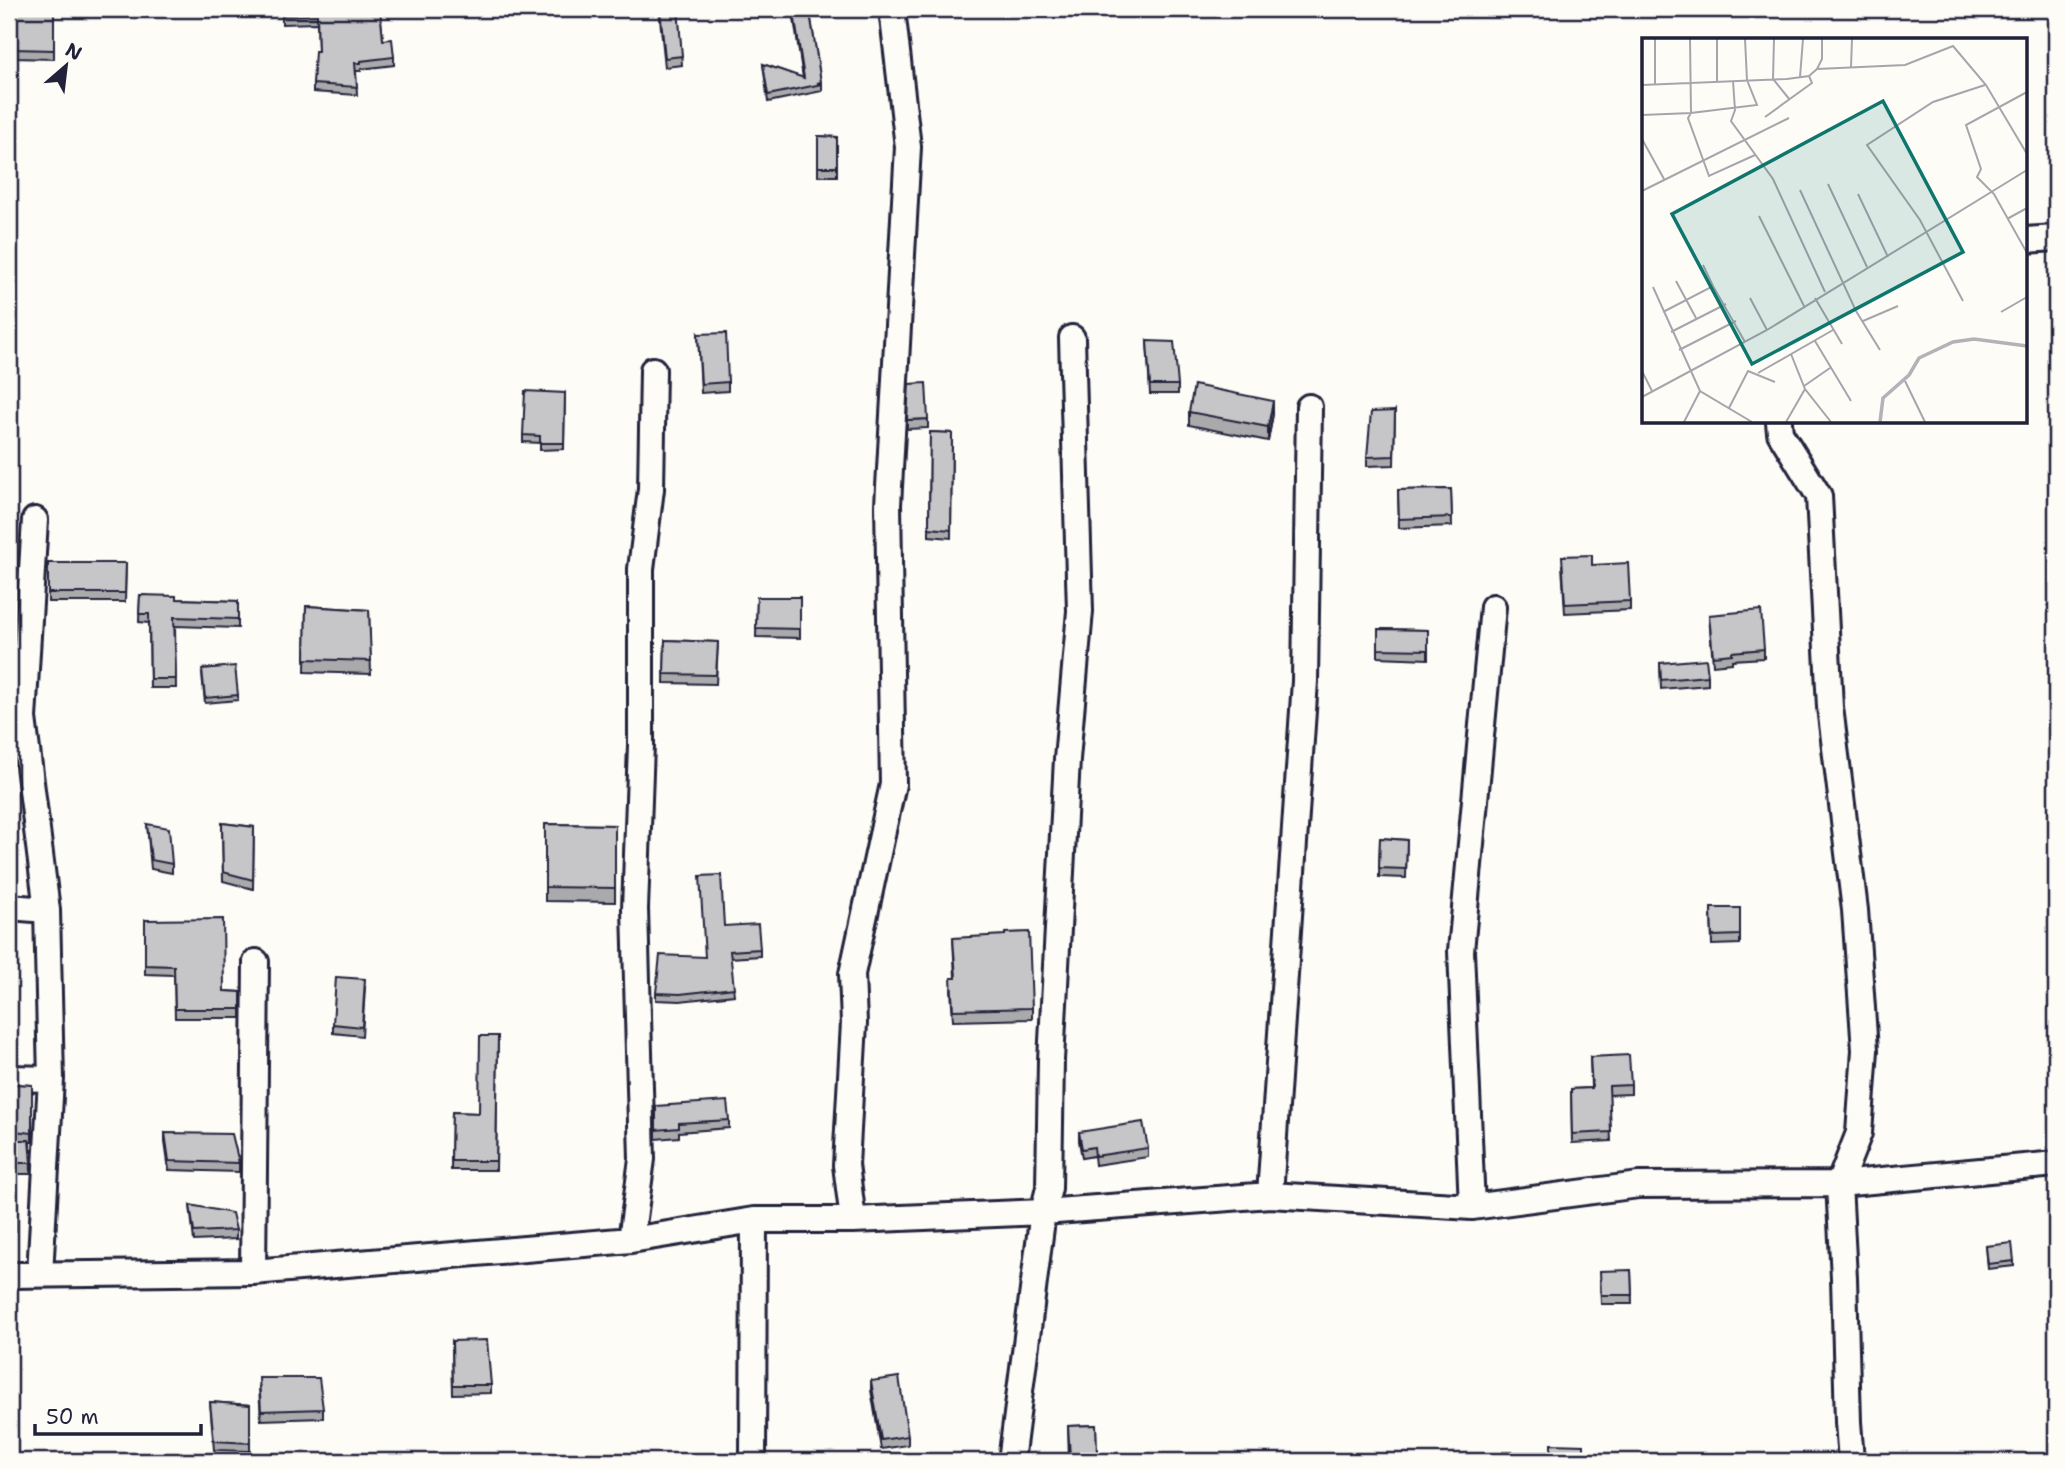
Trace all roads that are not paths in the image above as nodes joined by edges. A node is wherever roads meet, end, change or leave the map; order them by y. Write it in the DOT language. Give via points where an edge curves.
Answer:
graph roads {
  1 [pos="891,9"];
  2 [pos="2056,238"];
  3 [pos="2026,240"];
  4 [pos="1072,338"];
  5 [pos="653,370"];
  6 [pos="1309,407"];
  7 [pos="1779,424"];
  8 [pos="35,520"];
  9 [pos="1493,607"];
  10 [pos="16,718"];
  11 [pos="9,907"];
  12 [pos="47,910"];
  13 [pos="257,962"];
  14 [pos="9,1078"];
  15 [pos="51,1079"];
  16 [pos="2056,1164"];
  17 [pos="1839,1184"];
  18 [pos="1270,1195"];
  19 [pos="1472,1207"];
  20 [pos="1043,1212"];
  21 [pos="754,1220"];
  22 [pos="853,1220"];
  23 [pos="631,1240"];
  24 [pos="253,1272"];
  25 [pos="40,1274"];
  26 [pos="9,1275"];
  27 [pos="753,1461"];
  28 [pos="1011,1461"];
  29 [pos="1851,1461"];
  1 -- 22 [label="street" via="908,147 888,505 893,784 852,974 854,1023 846,1165"];
  2 -- 3 [label="street"];
  4 -- 20 [label="street" via="1080,611 1067,759 1049,1188"];
  5 -- 23 [label="street" via="651,489 640,569 642,745 635,909 642,1158"];
  6 -- 18 [label="street" via="1305,681"];
  7 -- 17 [label="street" via="1780,433 1819,496 1830,707 1855,910 1865,1050 1859,1133"];
  8 -- 10 [label="street"];
  9 -- 19 [label="street" via="1461,951"];
  10 -- 12 [label="street"];
  11 -- 12 [label="street"];
  12 -- 15 [label="street"];
  13 -- 24 [label="street"];
  14 -- 15 [label="street"];
  15 -- 25 [label="street"];
  16 -- 17 [label="street"];
  17 -- 19 [label="street" via="1639,1185"];
  17 -- 29 [label="street"];
  18 -- 19 [label="street"];
  18 -- 20 [label="street"];
  20 -- 22 [label="street"];
  20 -- 28 [label="street"];
  21 -- 22 [label="street"];
  21 -- 23 [label="street"];
  21 -- 27 [label="street"];
  23 -- 24 [label="street"];
  24 -- 25 [label="street"];
  25 -- 26 [label="street"];
}
